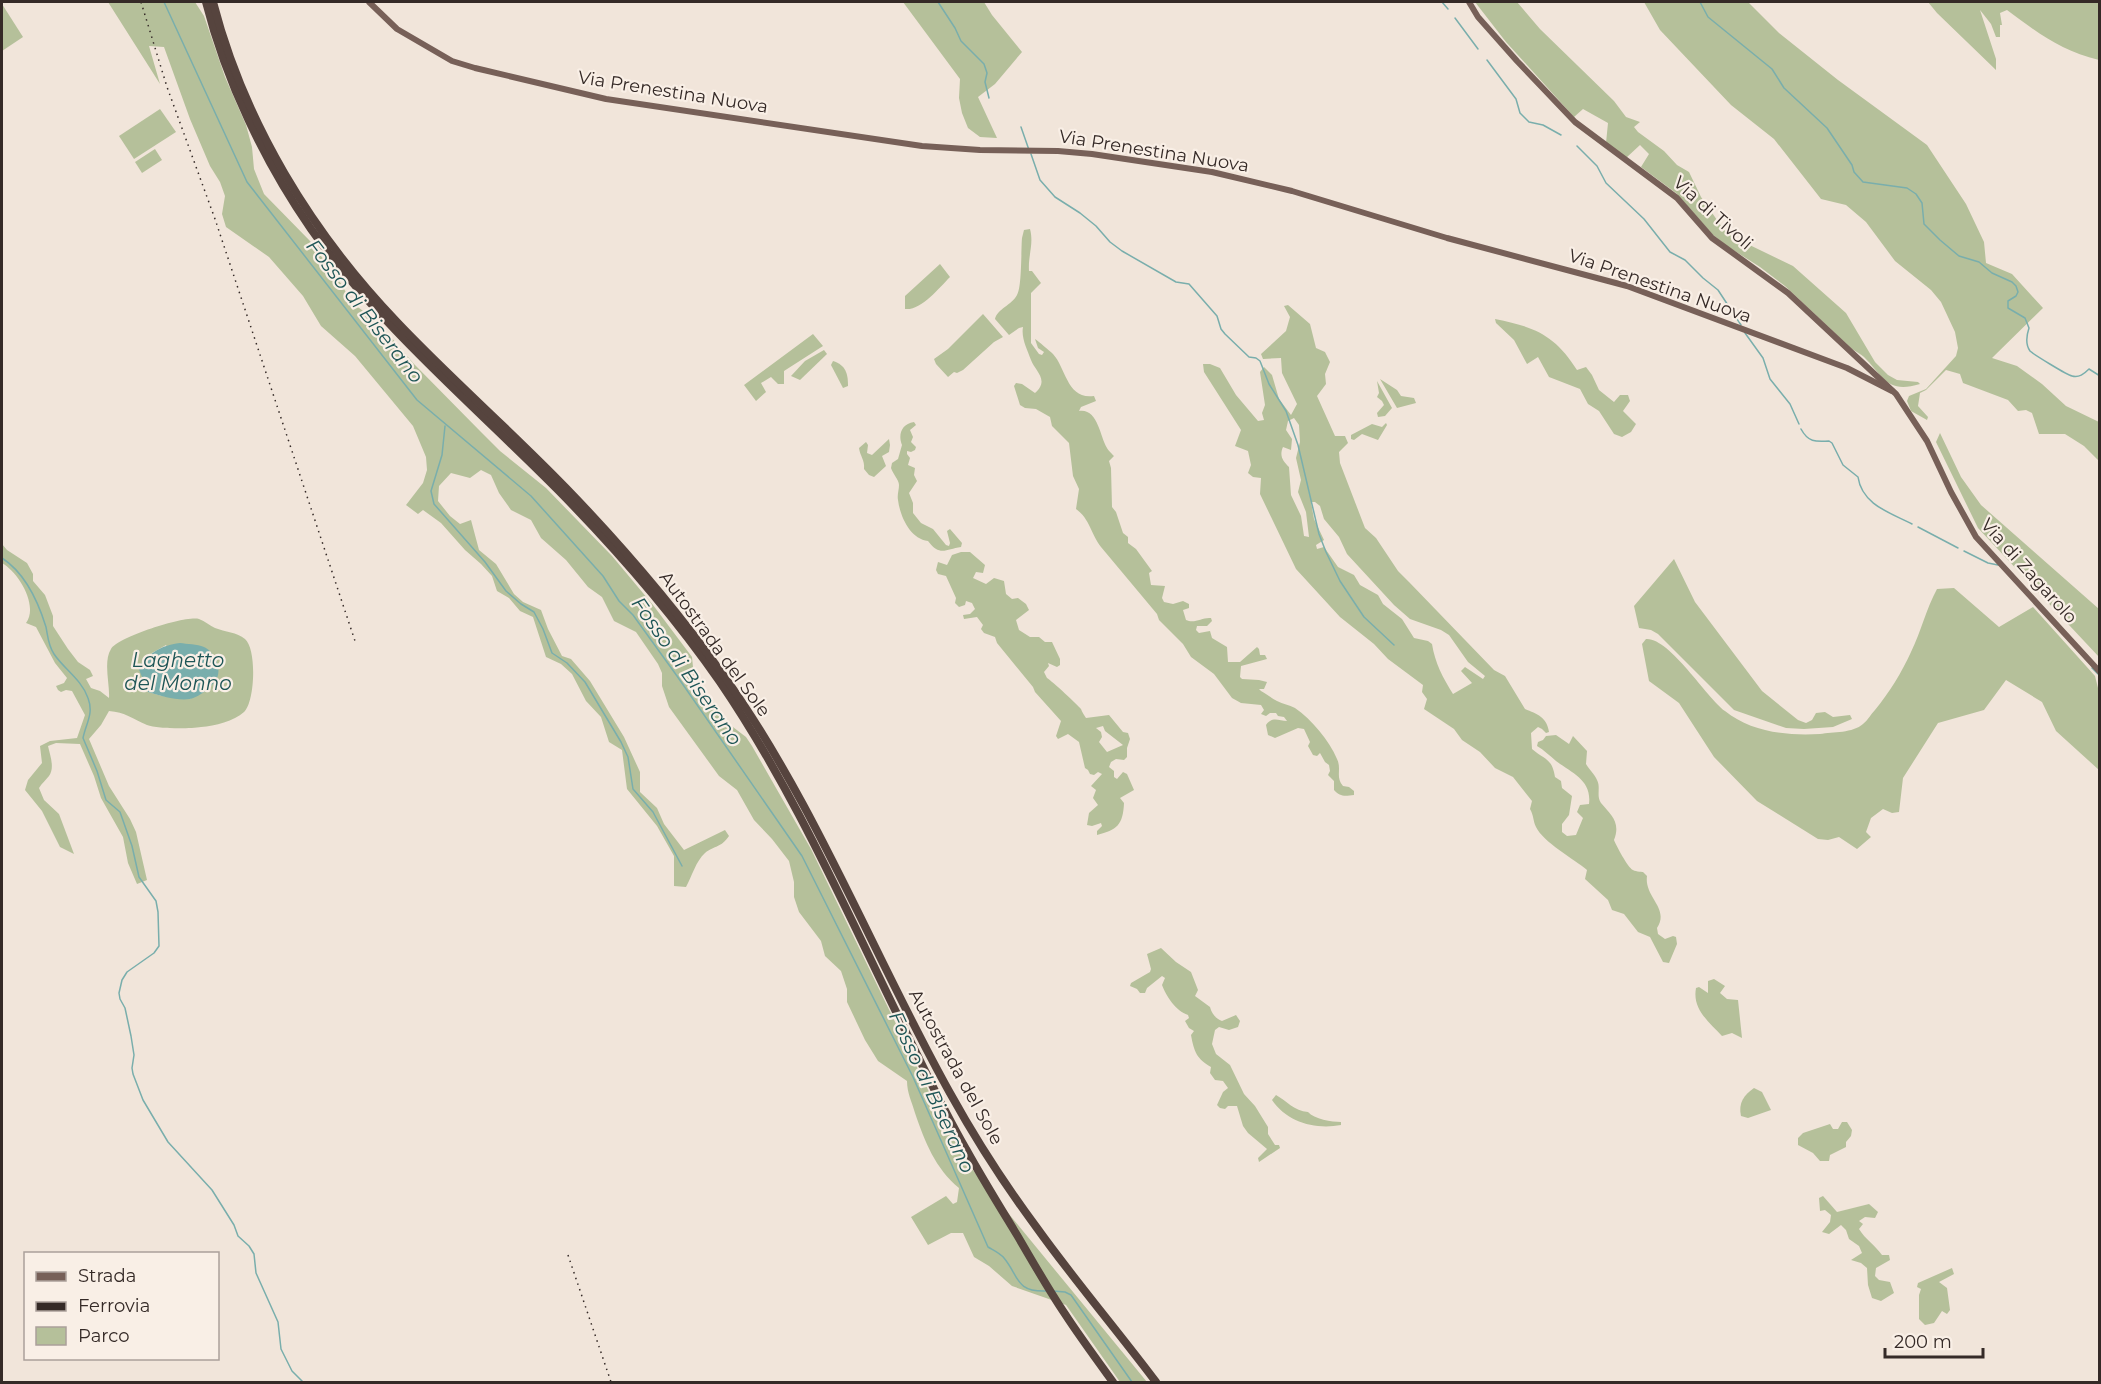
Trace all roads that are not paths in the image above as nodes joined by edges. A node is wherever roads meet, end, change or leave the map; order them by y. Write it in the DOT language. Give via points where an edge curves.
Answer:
graph roads {
  1 [pos="206,2"];
  2 [pos="213,2"];
  3 [pos="369,2"];
  4 [pos="1469,2"];
  5 [pos="1892,391"];
  6 [pos="2100,672"];
  7 [pos="1113,1383"];
  8 [pos="1156,1383"];
  1 -- 7 [label="highway, Autostrada del Sole" via="226,65 249,118 310,228 388,323 629,567 724,690 788,793 822,857 964,1146 1054,1297"];
  2 -- 8 [label="highway, Autostrada del Sole" via="232,64 254,115 283,171 330,243 394,319 564,486 635,562 726,678 795,790 975,1135 1040,1232"];
  3 -- 5 [label="main road, Via Prenestina Nuova" via="393,26 452,61 588,95 912,145 1092,154 1206,171 1303,194 1627,286 1844,367"];
  4 -- 5 [label="main road, Via di Tivoli" via="1478,17 1575,122 1677,198 1710,236 1788,293"];
  5 -- 6 [label="main road, Via di Zagarolo" via="1928,441 1972,532"];
}
